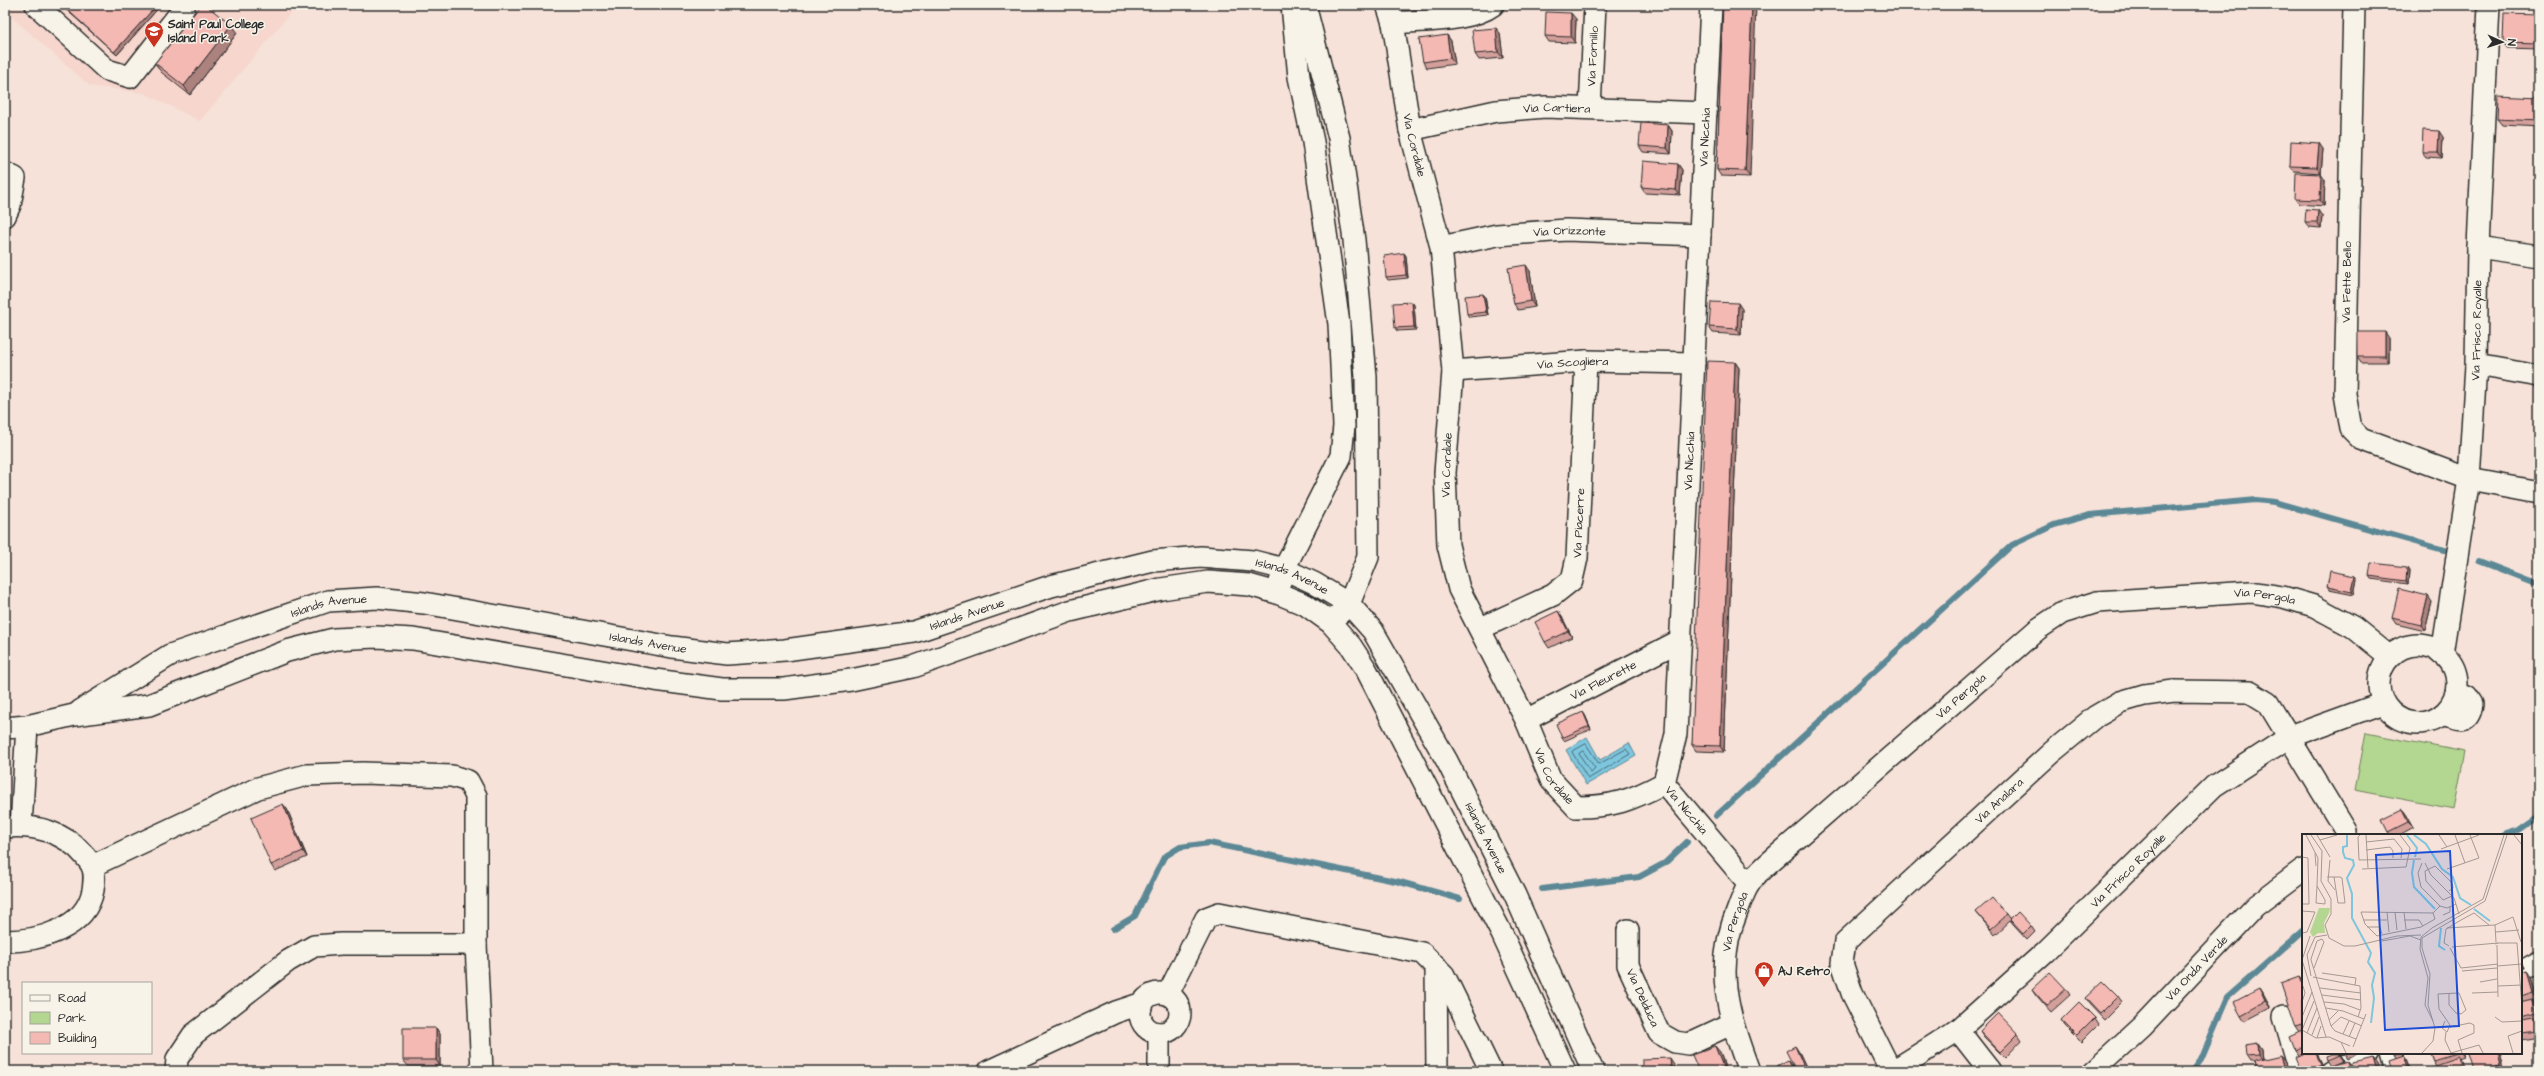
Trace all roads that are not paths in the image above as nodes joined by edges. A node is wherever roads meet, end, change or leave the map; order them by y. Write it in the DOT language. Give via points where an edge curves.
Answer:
graph roads {
  1 [pos="36,5"];
  2 [pos="1292,5"];
  3 [pos="1305,5"];
  4 [pos="1493,5"];
  5 [pos="1595,5"];
  6 [pos="1711,5"];
  7 [pos="2354,5"];
  8 [pos="2489,5"];
  9 [pos="184,8"];
  10 [pos="1390,14"];
  11 [pos="1590,108"];
  12 [pos="1706,113"];
  13 [pos="1410,130"];
  14 [pos="5,173"];
  15 [pos="5,216"];
  16 [pos="1700,235"];
  17 [pos="1441,247"];
  18 [pos="2478,247"];
  19 [pos="2539,256"];
  20 [pos="1586,361"];
  21 [pos="1694,363"];
  22 [pos="2476,365"];
  23 [pos="1453,371"];
  24 [pos="2539,376"];
  25 [pos="1341,456"];
  26 [pos="1367,457"];
  27 [pos="2469,479"];
  28 [pos="2539,492"];
  29 [pos="1284,569"];
  30 [pos="1277,593"];
  31 [pos="1349,604"];
  32 [pos="1331,623"];
  33 [pos="1481,628"];
  34 [pos="1681,640"];
  35 [pos="2442,654"];
  36 [pos="2390,657"];
  37 [pos="2383,703"];
  38 [pos="74,715"];
  39 [pos="1526,720"];
  40 [pos="27,726"];
  41 [pos="5,728"];
  42 [pos="2289,737"];
  43 [pos="1664,783"];
  44 [pos="13,826"];
  45 [pos="2345,834"];
  46 [pos="92,866"];
  47 [pos="2302,871"];
  48 [pos="1749,884"];
  49 [pos="1628,930"];
  50 [pos="5,941"];
  51 [pos="476,944"];
  52 [pos="2539,961"];
  53 [pos="1436,965"];
  54 [pos="2522,970"];
  55 [pos="1168,994"];
  56 [pos="1143,1003"];
  57 [pos="2284,1016"];
  58 [pos="1731,1024"];
  59 [pos="1958,1030"];
  60 [pos="1159,1033"];
  61 [pos="2365,1054"];
  62 [pos="2390,1054"];
  63 [pos="176,1071"];
  64 [pos="482,1071"];
  65 [pos="989,1071"];
  66 [pos="1159,1071"];
  67 [pos="1437,1071"];
  68 [pos="1491,1071"];
  69 [pos="1565,1071"];
  70 [pos="1593,1071"];
  71 [pos="1749,1071"];
  72 [pos="1892,1071"];
  73 [pos="1990,1071"];
  74 [pos="2092,1071"];
  75 [pos="2300,1071"];
  76 [pos="2333,1071"];
  77 [pos="2395,1071"];
  1 -- 9 [label="street" via="107,70 130,77"];
  2 -- 25 [label="street" via="1299,77 1314,149 1339,324 1344,426"];
  3 -- 26 [label="street" via="1339,138 1354,240 1366,362"];
  4 -- 10 [label="street" via="1485,11 1468,16"];
  5 -- 11 [label="street, Via Fornillo"];
  6 -- 12 [label="street, Via Nicchia"];
  7 -- 27 [label="street, Via Fette Bello" via="2345,386 2348,417 2351,429 2361,439"];
  8 -- 18 [label="street, Via Frisco Royalle"];
  10 -- 13 [label="street, Via Cordiale"];
  11 -- 12 [label="street, Via Cartiera"];
  11 -- 13 [label="street, Via Cartiera" via="1496,111"];
  12 -- 16 [label="street, Via Nicchia"];
  13 -- 17 [label="street, Via Cordiale"];
  14 -- 15 [label="street" via="15,178 10,205"];
  16 -- 17 [label="street, Via Orizzonte" via="1566,230 1497,235"];
  16 -- 21 [label="street, Via Nicchia"];
  17 -- 23 [label="street, Via Cordiale"];
  18 -- 19 [label="street"];
  18 -- 22 [label="street, Via Frisco Royalle"];
  20 -- 21 [label="street, Via Scogliera"];
  20 -- 23 [label="street, Via Scogliera"];
  20 -- 33 [label="street, Via Piacerre" via="1577,558 1572,580 1553,595"];
  21 -- 34 [label="street, Via Nicchia"];
  22 -- 24 [label="street"];
  22 -- 27 [label="street, Via Frisco Royalle"];
  23 -- 33 [label="street, Via Cordiale" via="1445,473 1448,545 1459,589"];
  25 -- 26 [label="street"];
  25 -- 29 [label="street"];
  26 -- 31 [label="street" via="1368,557"];
  27 -- 28 [label="street, Via Fette Bello"];
  27 -- 35 [label="street, Via Frisco Royalle"];
  29 -- 30 [label="street"];
  29 -- 31 [label="street, Islands Avenue"];
  29 -- 38 [label="street, Islands Avenue" via="1253,562 1201,557 1153,561 1051,586 914,632 839,644 727,654 664,646 424,603 377,598 328,601 170,655"];
  30 -- 32 [label="street, Islands Avenue" via="1306,605"];
  30 -- 38 [label="street, Islands Avenue" via="1248,585 1208,582 1161,589 1070,611 913,667 784,690 722,689 655,680 413,639 334,639 287,651 149,705"];
  31 -- 32 [label="street"];
  31 -- 70 [label="street, Islands Avenue" via="1373,631 1447,761 1515,895"];
  32 -- 69 [label="street, Islands Avenue" via="1366,669 1502,934"];
  33 -- 39 [label="street, Via Cordiale"];
  34 -- 39 [label="street, Via Fleurette"];
  34 -- 43 [label="street, Via Nicchia" via="1676,734"];
  35 -- 36 [label="street" via="2421,645 2400,650"];
  35 -- 37 [label="street" via="2454,671 2456,692 2442,715 2432,721 2410,723 2399,719"];
  36 -- 37 [label="street" via="2379,679"];
  36 -- 48 [label="street, Via Pergola" via="2353,627 2314,606 2283,596 2252,592 2097,602 2062,613 2020,645 1785,849"];
  37 -- 42 [label="street, Via Frisco Royalle"];
  38 -- 40 [label="street, Islands Avenue"];
  39 -- 43 [label="street, Via Cordiale" via="1551,780 1576,807 1604,807 1637,798"];
  40 -- 41 [label="street, Islands Avenue"];
  40 -- 44 [label="street"];
  42 -- 45 [label="street" via="2346,831"];
  42 -- 59 [label="street, Via Frisco Royalle" via="2214,786 2045,952"];
  42 -- 72 [label="street, Via Analara" via="2268,703 2250,692 2174,691 2144,695 2120,702 2096,716 2052,752 1845,942 1842,963 1852,993"];
  43 -- 48 [label="street, Via Nicchia"];
  44 -- 46 [label="street" via="42,829 61,837 77,847"];
  46 -- 50 [label="street" via="92,899 74,922 44,936"];
  46 -- 51 [label="street" via="258,788 307,775 362,773 452,776 468,781 476,796"];
  47 -- 74 [label="street, Via Onda Verde" via="2255,906 2142,1026"];
  48 -- 58 [label="street, Via Pergola" via="1731,925 1725,955 1724,982"];
  49 -- 58 [label="street, Via Delduca" via="1628,965 1659,1033 1675,1042 1688,1044"];
  51 -- 63 [label="street" via="314,946 288,961 193,1034 177,1059"];
  51 -- 64 [label="street"];
  52 -- 54 [label="street"];
  53 -- 55 [label="street" via="1422,953 1219,913 1206,918"];
  53 -- 67 [label="street"];
  53 -- 68 [label="street" via="1444,975"];
  55 -- 56 [label="street" via="1159,992 1149,996"];
  55 -- 60 [label="street" via="1179,1006 1179,1022 1167,1032"];
  56 -- 60 [label="street" via="1140,1013 1143,1023 1149,1030"];
  56 -- 65 [label="street" via="1116,1012"];
  57 -- 75 [label="street"];
  58 -- 71 [label="street, Via Pergola"];
  59 -- 72 [label="street, Via Frisco Royalle"];
  59 -- 73 [label="street"];
  60 -- 66 [label="street"];
  61 -- 76 [label="street"];
  62 -- 77 [label="street"];
}
